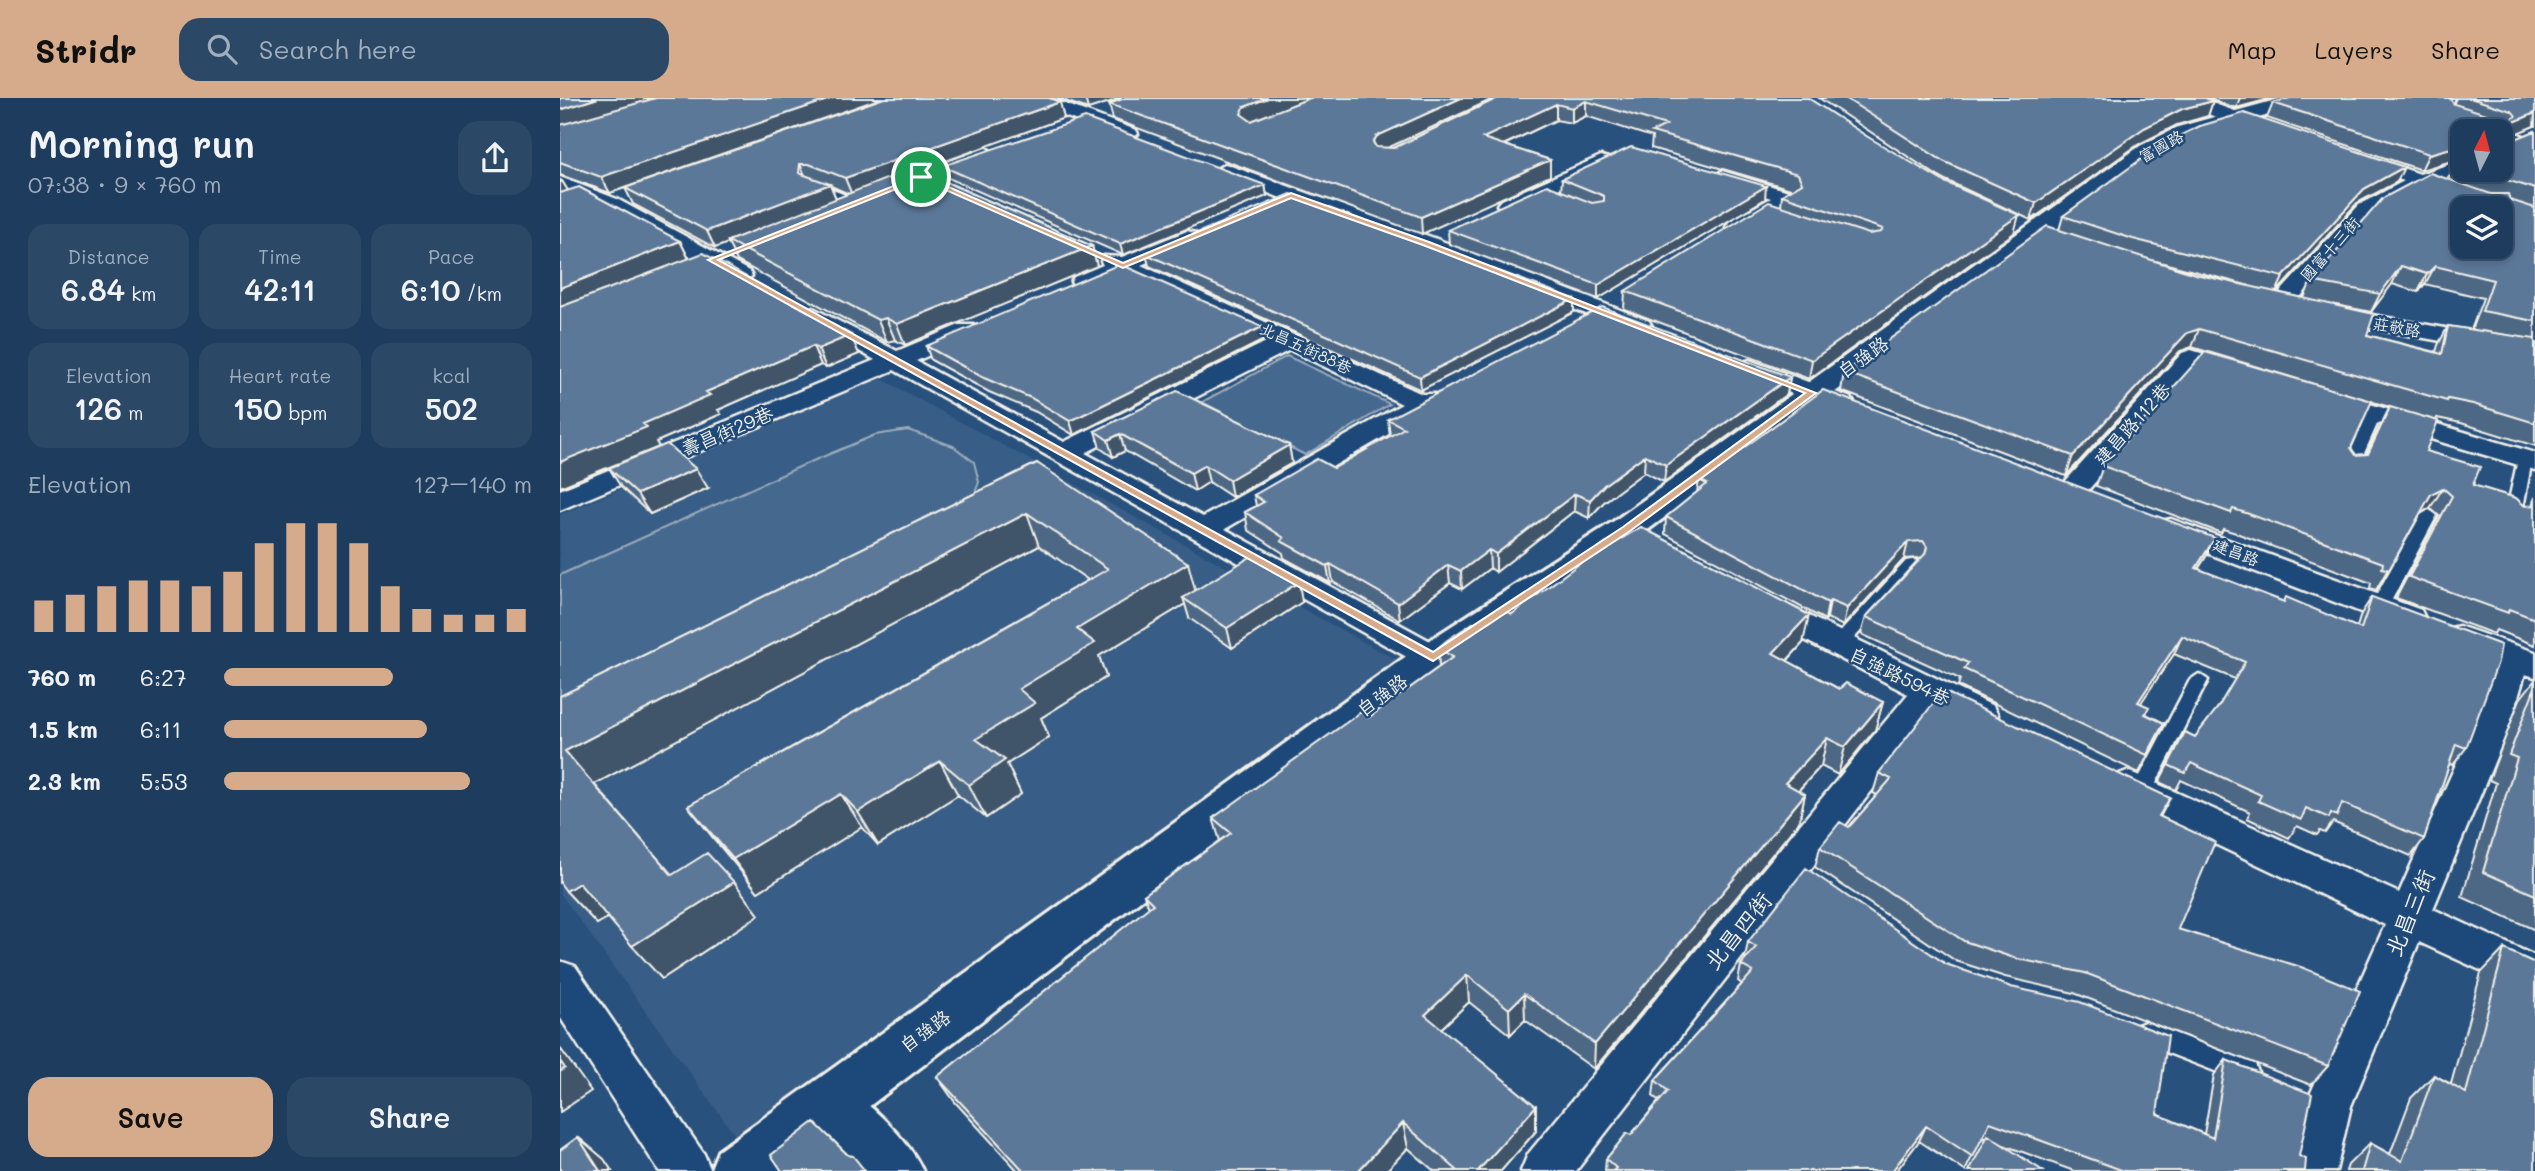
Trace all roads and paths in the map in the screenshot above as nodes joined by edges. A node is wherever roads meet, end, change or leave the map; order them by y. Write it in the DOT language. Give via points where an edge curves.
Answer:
graph roads {
  1 [pos="1033,98"];
  2 [pos="2181,98"];
  3 [pos="2306,98"];
  4 [pos="1112,111"];
  5 [pos="2234,118"];
  6 [pos="1089,119"];
  7 [pos="1063,128"];
  8 [pos="2284,135"];
  9 [pos="2529,136"];
  10 [pos="1148,141"];
  11 [pos="2513,143"];
  12 [pos="1012,146"];
  13 [pos="2334,151"];
  14 [pos="1615,156"];
  15 [pos="1207,164"];
  16 [pos="2450,170"];
  17 [pos="1708,173"];
  18 [pos="921,177"];
  19 [pos="2421,180"];
  20 [pos="560,183"];
  21 [pos="811,185"];
  22 [pos="959,193"];
  23 [pos="635,194"];
  24 [pos="1291,195"];
  25 [pos="602,200"];
  26 [pos="858,202"];
  27 [pos="571,204"];
  28 [pos="1265,206"];
  29 [pos="834,211"];
  30 [pos="1484,216"];
  31 [pos="2535,219"];
  32 [pos="1213,228"];
  33 [pos="1449,233"];
  34 [pos="2038,234"];
  35 [pos="1717,240"];
  36 [pos="1426,243"];
  37 [pos="1098,254"];
  38 [pos="724,255"];
  39 [pos="1123,265"];
  40 [pos="687,270"];
  41 [pos="761,286"];
  42 [pos="1060,292"];
  43 [pos="1623,297"];
  44 [pos="2254,298"];
  45 [pos="785,300"];
  46 [pos="2281,305"];
  47 [pos="1600,311"];
  48 [pos="984,323"];
  49 [pos="1564,329"];
  50 [pos="1662,335"];
  51 [pos="1290,340"];
  52 [pos="2535,351"];
  53 [pos="1724,359"];
  54 [pos="895,360"];
  55 [pos="2270,382"];
  56 [pos="1457,385"];
  57 [pos="2296,390"];
  58 [pos="1812,393"];
  59 [pos="1421,404"];
  60 [pos="1864,412"];
  61 [pos="2375,413"];
  62 [pos="1064,453"];
  63 [pos="2530,460"];
  64 [pos="2350,469"];
  65 [pos="2072,491"];
  66 [pos="560,501"];
  67 [pos="2429,515"];
  68 [pos="2513,519"];
  69 [pos="2149,520"];
  70 [pos="1202,530"];
  71 [pos="1912,565"];
  72 [pos="1732,587"];
  73 [pos="2379,607"];
  74 [pos="1838,645"];
  75 [pos="1433,657"];
  76 [pos="2524,661"];
  77 [pos="2199,680"];
  78 [pos="1930,691"];
  79 [pos="2005,727"];
  80 [pos="2091,769"];
  81 [pos="2141,793"];
  82 [pos="2409,915"];
  83 [pos="2535,976"];
  84 [pos="560,980"];
  85 [pos="2124,1025"];
  86 [pos="2263,1078"];
  87 [pos="829,1102"];
  88 [pos="687,1171"];
  89 [pos="737,1171"];
  90 [pos="899,1171"];
  91 [pos="1545,1171"];
  92 [pos="2312,1171"];
  1 -- 6 [label="street"];
  2 -- 5 [label="street"];
  3 -- 5 [label="street, 富國路"];
  4 -- 6 [label="street"];
  5 -- 8 [label="street"];
  5 -- 34 [label="street, 富國路" via="2186,132 2148,151"];
  6 -- 7 [label="street"];
  6 -- 10 [label="street"];
  9 -- 11 [label="street"];
  12 -- 18 [label="street"];
  13 -- 19 [label="street"];
  14 -- 30 [label="street" via="1547,192"];
  15 -- 24 [label="street"];
  16 -- 19 [label="street, 國富十三街"];
  17 -- 35 [label="street" via="1788,197 1769,214"];
  18 -- 22 [label="street"];
  18 -- 26 [label="street"];
  19 -- 31 [label="street"];
  19 -- 46 [label="street, 國富十三街" via="2366,209"];
  20 -- 25 [label="street"];
  21 -- 26 [label="lane"];
  23 -- 25 [label="street"];
  24 -- 28 [label="street"];
  24 -- 36 [label="street"];
  25 -- 27 [label="lane"];
  25 -- 38 [label="street"];
  26 -- 29 [label="street"];
  32 -- 39 [label="street"];
  33 -- 36 [label="street"];
  34 -- 58 [label="street, 自強路"];
  36 -- 47 [label="street"];
  37 -- 39 [label="street, 北昌五街88巷"];
  38 -- 40 [label="street"];
  38 -- 41 [label="street"];
  39 -- 42 [label="street"];
  39 -- 51 [label="street, 北昌五街88巷"];
  43 -- 47 [label="street"];
  44 -- 46 [label="street, 莊敬路"];
  45 -- 54 [label="street"];
  46 -- 52 [label="street, 莊敬路"];
  47 -- 49 [label="street"];
  47 -- 50 [label="street"];
  48 -- 54 [label="street, 壽昌街29巷"];
  51 -- 59 [label="street, 北昌五街88巷"];
  51 -- 62 [label="street"];
  53 -- 58 [label="street"];
  54 -- 62 [label="street"];
  54 -- 66 [label="street, 壽昌街29巷"];
  55 -- 65 [label="street, 建昌路112巷" via="2191,358"];
  56 -- 59 [label="street"];
  57 -- 61 [label="street"];
  58 -- 60 [label="street"];
  58 -- 75 [label="street, 自強路" via="1644,539"];
  59 -- 70 [label="street"];
  61 -- 63 [label="street"];
  61 -- 64 [label="lane"];
  62 -- 70 [label="street"];
  63 -- 68 [label="lane"];
  67 -- 73 [label="lane"];
  69 -- 73 [label="street, 建昌路"];
  70 -- 75 [label="street"];
  71 -- 74 [label="lane"];
  72 -- 74 [label="street, 自強路594巷"];
  73 -- 76 [label="street, 建昌路"];
  74 -- 78 [label="street, 自強路594巷"];
  75 -- 87 [label="street, 自強路"];
  76 -- 82 [label="street, 北昌三街"];
  77 -- 81 [label="lane"];
  78 -- 79 [label="street, 自強路594巷"];
  78 -- 91 [label="street, 北昌四街" via="1803,871"];
  80 -- 81 [label="street"];
  81 -- 82 [label="street"];
  82 -- 83 [label="street"];
  82 -- 92 [label="street, 北昌三街" via="2317,1101"];
  84 -- 88 [label="street"];
  85 -- 86 [label="lane"];
  87 -- 89 [label="street, 自強路"];
  87 -- 90 [label="street"];
}
